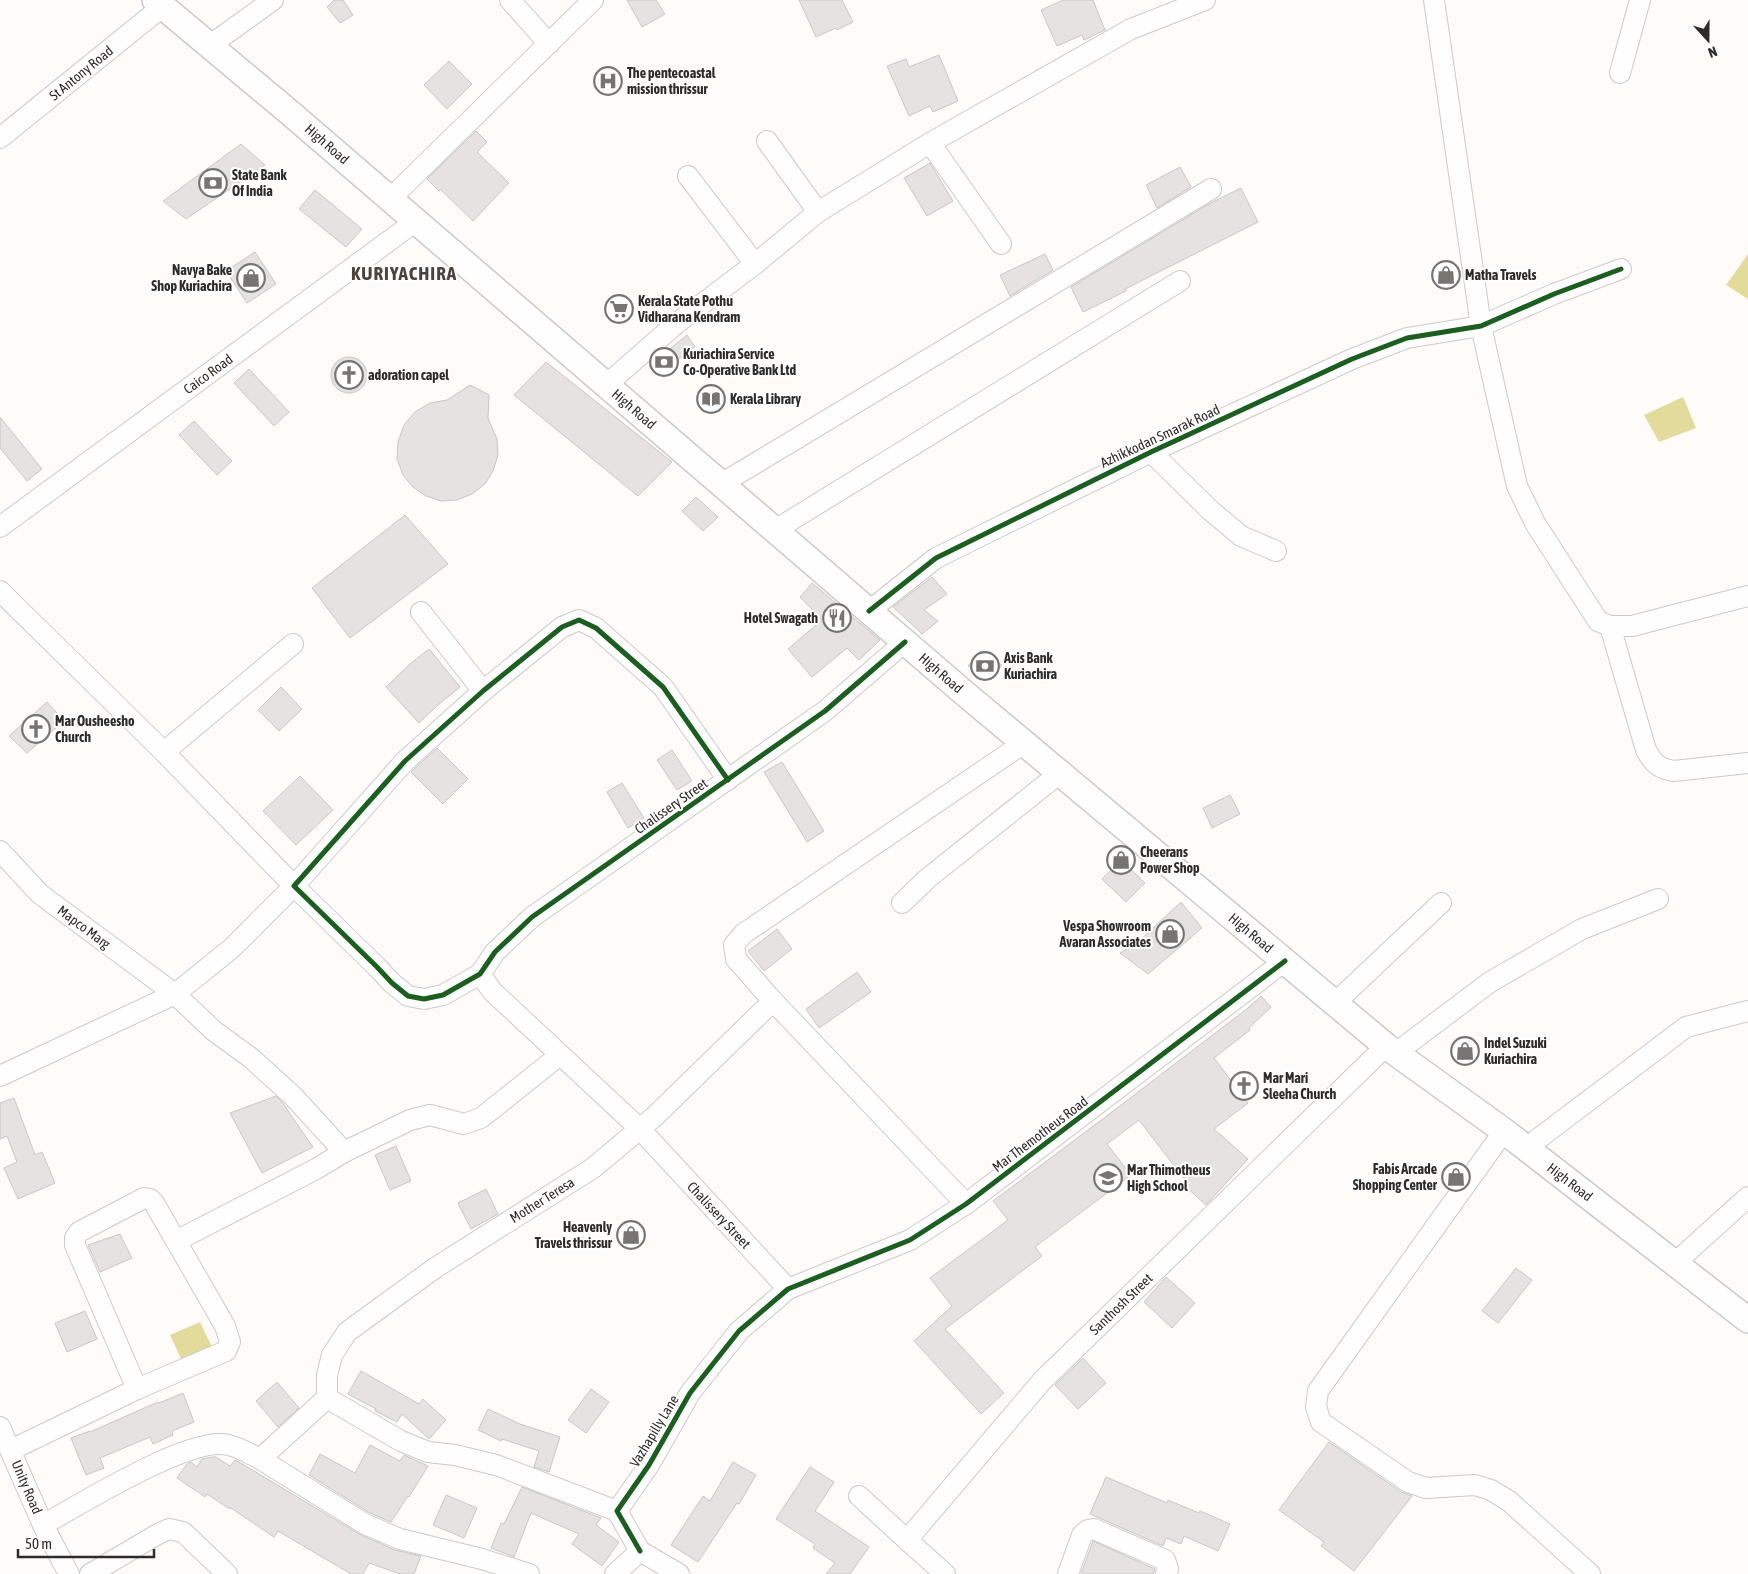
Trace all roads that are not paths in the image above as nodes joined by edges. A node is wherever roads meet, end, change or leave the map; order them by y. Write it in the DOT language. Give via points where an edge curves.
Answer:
graph roads {
  1 [pos="273,0"];
  2 [pos="510,0"];
  3 [pos="593,0"];
  4 [pos="1205,0"];
  5 [pos="1434,0"];
  6 [pos="1640,0"];
  7 [pos="158,3"];
  8 [pos="548,44"];
  9 [pos="209,46"];
  10 [pos="1620,73"];
  11 [pos="0,138"];
  12 [pos="767,141"];
  13 [pos="930,143"];
  14 [pos="688,176"];
  15 [pos="1210,189"];
  16 [pos="390,199"];
  17 [pos="818,212"];
  18 [pos="416,221"];
  19 [pos="1001,244"];
  20 [pos="754,264"];
  21 [pos="1621,269"];
  22 [pos="1180,281"];
  23 [pos="1481,326"];
  24 [pos="606,385"];
  25 [pos="1151,452"];
  26 [pos="721,484"];
  27 [pos="0,527"];
  28 [pos="775,530"];
  29 [pos="1276,551"];
  30 [pos="0,591"];
  31 [pos="1748,596"];
  32 [pos="869,611"];
  33 [pos="421,612"];
  34 [pos="1610,626"];
  35 [pos="905,642"];
  36 [pos="294,644"];
  37 [pos="483,692"];
  38 [pos="1024,743"];
  39 [pos="164,752"];
  40 [pos="1748,763"];
  41 [pos="1060,773"];
  42 [pos="728,780"];
  43 [pos="0,852"];
  44 [pos="294,886"];
  45 [pos="1658,899"];
  46 [pos="902,903"];
  47 [pos="1441,903"];
  48 [pos="1285,961"];
  49 [pos="480,974"];
  50 [pos="174,994"];
  51 [pos="773,1000"];
  52 [pos="1335,1003"];
  53 [pos="1748,1011"];
  54 [pos="1391,1049"];
  55 [pos="560,1055"];
  56 [pos="0,1076"];
  57 [pos="640,1129"];
  58 [pos="1504,1131"];
  59 [pos="1526,1148"];
  60 [pos="344,1152"];
  61 [pos="1748,1198"];
  62 [pos="966,1204"];
  63 [pos="176,1241"];
  64 [pos="1674,1263"];
  65 [pos="788,1289"];
  66 [pos="1748,1320"];
  67 [pos="137,1389"];
  68 [pos="327,1398"];
  69 [pos="0,1427"];
  70 [pos="11,1450"];
  71 [pos="260,1459"];
  72 [pos="859,1496"];
  73 [pos="617,1512"];
  74 [pos="43,1525"];
  75 [pos="907,1540"];
  76 [pos="640,1552"];
  77 [pos="69,1574"];
  78 [pos="90,1574"];
  79 [pos="227,1574"];
  80 [pos="529,1574"];
  81 [pos="615,1574"];
  82 [pos="679,1574"];
  83 [pos="945,1574"];
  84 [pos="1068,1574"];
  85 [pos="1166,1574"];
  86 [pos="1590,1574"];
  1 -- 9 [label="street"];
  2 -- 8 [label="street"];
  3 -- 8 [label="street"];
  4 -- 13 [label="street" via="1130,29"];
  5 -- 23 [label="street"];
  6 -- 10 [label="street"];
  7 -- 9 [label="main road, High Road"];
  7 -- 11 [label="street, St Antony Road"];
  8 -- 16 [label="street"];
  9 -- 16 [label="main road, High Road"];
  12 -- 17 [label="street"];
  13 -- 17 [label="street"];
  13 -- 19 [label="street"];
  14 -- 20 [label="street"];
  15 -- 26 [label="street"];
  16 -- 18 [label="main road, High Road"];
  17 -- 20 [label="street"];
  18 -- 24 [label="main road, High Road"];
  18 -- 27 [label="street, Caico Road"];
  20 -- 24 [label="street" via="677,323"];
  21 -- 23 [label="street, Azhikkodan Smarak Road"];
  22 -- 28 [label="street"];
  23 -- 25 [label="street, Azhikkodan Smarak Road" via="1407,338 1352,359"];
  23 -- 34 [label="street" via="1517,486 1534,523 1598,621"];
  24 -- 26 [label="main road, High Road"];
  25 -- 29 [label="street" via="1241,536"];
  25 -- 32 [label="street, Azhikkodan Smarak Road" via="936,558"];
  26 -- 28 [label="main road, High Road"];
  28 -- 32 [label="main road, High Road"];
  30 -- 39 [label="street"];
  31 -- 34 [label="street" via="1632,626"];
  32 -- 35 [label="main road, High Road"];
  33 -- 37 [label="street"];
  34 -- 40 [label="street" via="1652,761 1662,769 1674,771"];
  35 -- 38 [label="main road, High Road"];
  35 -- 42 [label="street, Chalissery Street" via="825,711"];
  36 -- 39 [label="street"];
  37 -- 42 [label="street" via="562,627 579,620 596,628 663,687"];
  37 -- 44 [label="street" via="405,761"];
  38 -- 41 [label="main road, High Road"];
  38 -- 51 [label="street" via="743,934 734,945 736,958"];
  39 -- 44 [label="street"];
  41 -- 46 [label="street" via="928,878"];
  41 -- 48 [label="main road, High Road"];
  42 -- 49 [label="street, Chalissery Street" via="532,917 495,952"];
  43 -- 50 [label="street, Mapco Marg" via="40,894"];
  44 -- 49 [label="street" via="408,996 424,999 443,995"];
  44 -- 50 [label="street" via="232,948"];
  45 -- 54 [label="street, Santhosh Street" via="1582,929 1490,982"];
  47 -- 52 [label="street"];
  48 -- 52 [label="main road, High Road"];
  48 -- 62 [label="street, Mar Themotheus Road"];
  49 -- 55 [label="street, Chalissery Street" via="492,991"];
  50 -- 56 [label="street"];
  50 -- 60 [label="street, Mapco Marg" via="293,1096"];
  51 -- 57 [label="street, Mother Teresa"];
  51 -- 62 [label="street"];
  52 -- 54 [label="main road, High Road"];
  53 -- 59 [label="street" via="1686,1027"];
  54 -- 58 [label="main road, High Road"];
  54 -- 75 [label="street, Santhosh Street" via="1042,1381"];
  55 -- 57 [label="street, Chalissery Street"];
  55 -- 60 [label="street" via="481,1118 464,1124 430,1115 410,1120"];
  57 -- 65 [label="street, Chalissery Street"];
  57 -- 68 [label="street, Mother Teresa" via="593,1168 435,1268 347,1332 332,1355"];
  58 -- 59 [label="main road, High Road"];
  58 -- 86 [label="street" via="1318,1391 1316,1407 1322,1422 1408,1482 1426,1488 1475,1485 1491,1490 1509,1501"];
  59 -- 64 [label="main road, High Road"];
  60 -- 63 [label="street"];
  61 -- 64 [label="street"];
  62 -- 65 [label="street, Mar Themotheus Road" via="910,1240"];
  63 -- 67 [label="street" via="225,1326 230,1342 226,1351"];
  63 -- 67 [label="street" via="154,1203 144,1198 79,1232 75,1238 75,1245"];
  64 -- 66 [label="main road, High Road"];
  65 -- 73 [label="street, Vazhapilly Lane" via="739,1331 690,1393 650,1465"];
  67 -- 70 [label="street"];
  68 -- 71 [label="street"];
  68 -- 73 [label="street" via="401,1441 428,1452 496,1465"];
  69 -- 70 [label="street, Unity Road"];
  70 -- 74 [label="street, Unity Road"];
  71 -- 74 [label="street" via="228,1444 208,1444 163,1460"];
  71 -- 80 [label="street" via="365,1524 400,1539"];
  72 -- 75 [label="street"];
  73 -- 76 [label="street"];
  74 -- 77 [label="street, Unity Road"];
  75 -- 83 [label="street"];
  76 -- 81 [label="street"];
  76 -- 82 [label="street"];
  78 -- 79 [label="street" via="169,1529 183,1532"];
  84 -- 85 [label="street" via="1082,1535 1094,1529 1165,1560"];
}
